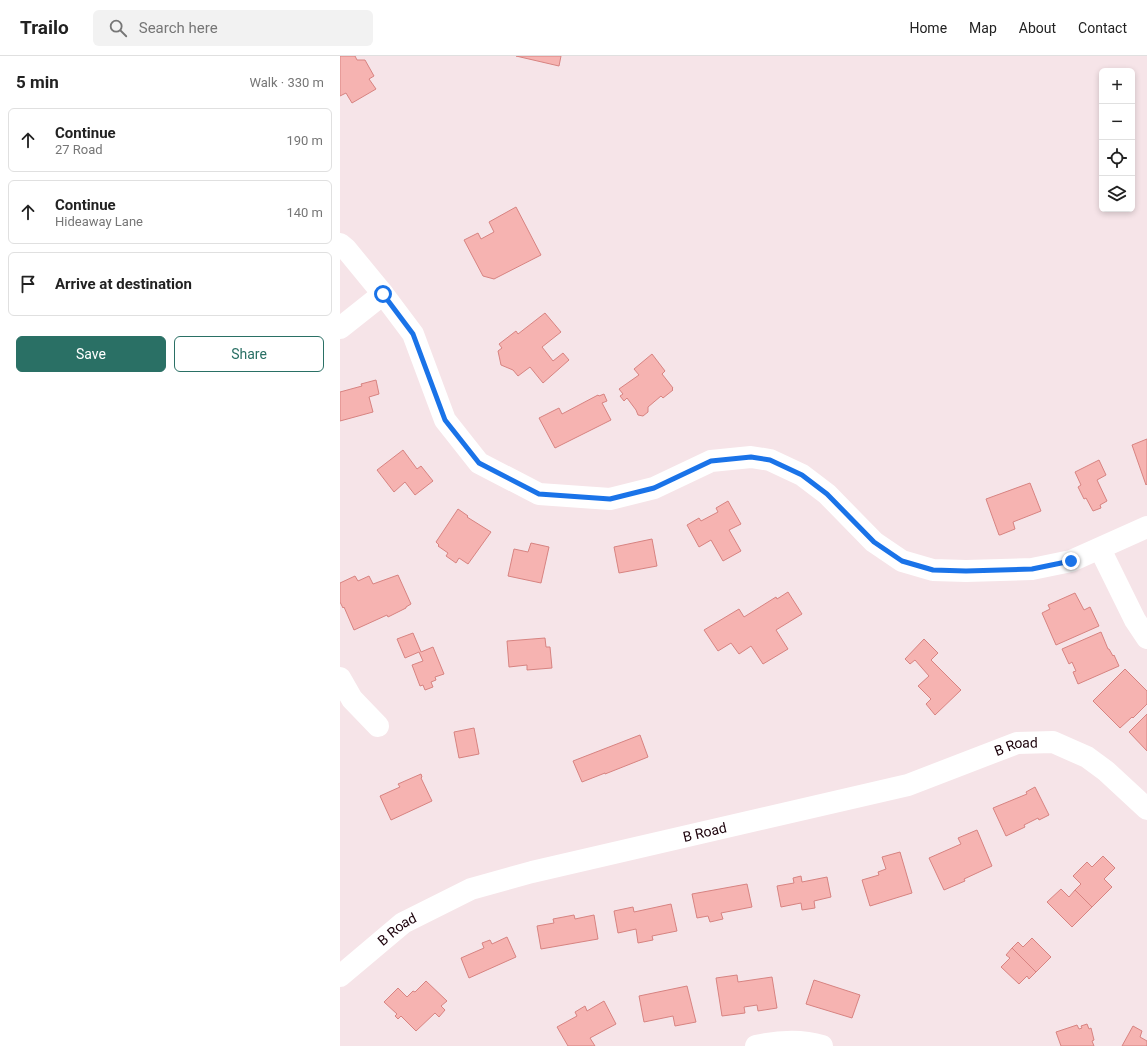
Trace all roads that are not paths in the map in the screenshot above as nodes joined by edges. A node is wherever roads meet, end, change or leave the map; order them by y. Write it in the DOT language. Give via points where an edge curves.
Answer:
graph roads {
  1 [pos="340,244"];
  2 [pos="383,294"];
  3 [pos="340,328"];
  4 [pos="1147,527"];
  5 [pos="1100,549"];
  6 [pos="1147,638"];
  7 [pos="340,678"];
  8 [pos="378,726"];
  9 [pos="1147,809"];
  10 [pos="340,976"];
  11 [pos="756,1046"];
  12 [pos="822,1046"];
  1 -- 2 [label="street"];
  2 -- 3 [label="street"];
  2 -- 5 [label="street" via="413,334 445,420 479,463 539,494 610,499 654,488 711,461 751,457 770,460 802,475 827,494 874,542 902,561 933,570 1032,569 1071,561"];
  4 -- 5 [label="street"];
  5 -- 6 [label="street" via="1135,620"];
  7 -- 8 [label="street" via="352,699"];
  9 -- 10 [label="street, B Road" via="1106,770 1087,757 1053,742 1017,743 908,785 532,872 471,889 403,922"];
  11 -- 12 [label="street" via="777,1041"];
}
